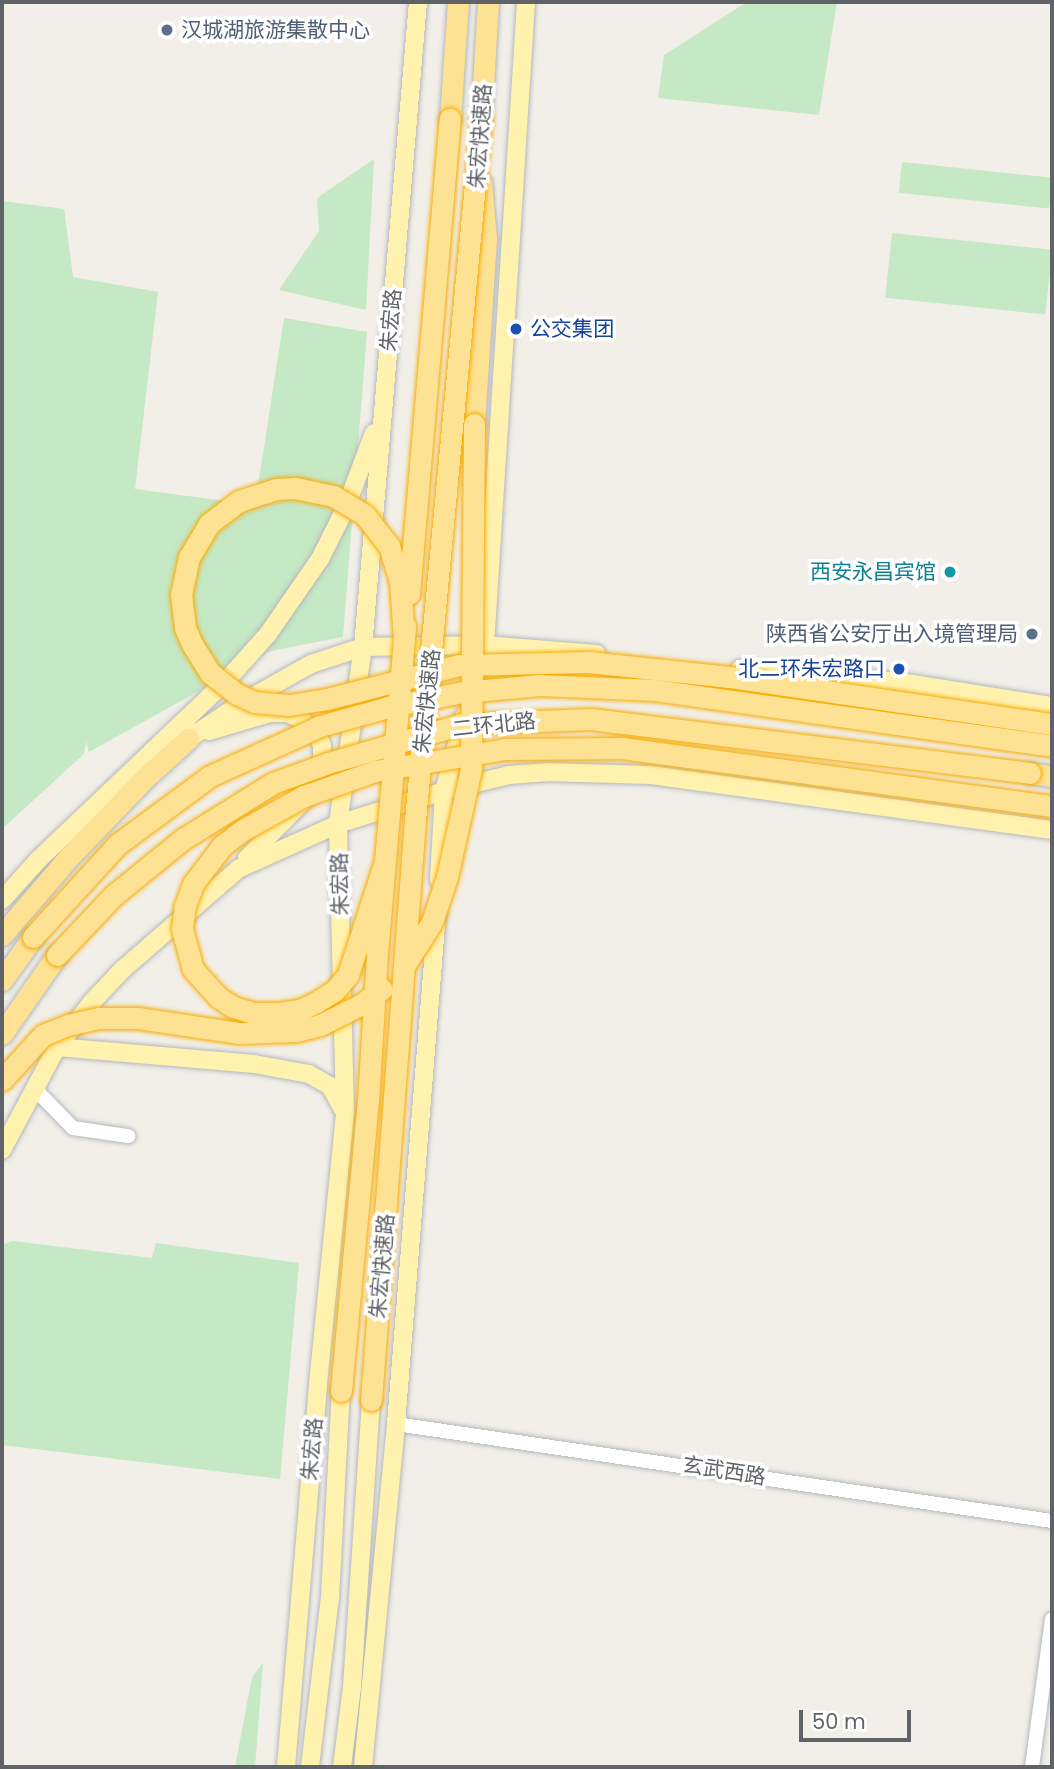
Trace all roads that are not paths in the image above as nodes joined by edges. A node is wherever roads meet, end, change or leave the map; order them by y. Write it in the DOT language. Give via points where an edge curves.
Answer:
graph roads {
  1 [pos="418,2"];
  2 [pos="458,2"];
  3 [pos="488,2"];
  4 [pos="526,2"];
  5 [pos="479,163"];
  6 [pos="384,404"];
  7 [pos="404,640"];
  8 [pos="485,645"];
  9 [pos="363,647"];
  10 [pos="1052,706"];
  11 [pos="1052,724"];
  12 [pos="188,739"];
  13 [pos="1052,746"];
  14 [pos="141,760"];
  15 [pos="1052,776"];
  16 [pos="444,791"];
  17 [pos="1052,806"];
  18 [pos="118,807"];
  19 [pos="338,824"];
  20 [pos="1052,830"];
  21 [pos="384,864"];
  22 [pos="238,869"];
  23 [pos="2,900"];
  24 [pos="2,934"];
  25 [pos="2,980"];
  26 [pos="2,1034"];
  27 [pos="57,1048"];
  28 [pos="2,1080"];
  29 [pos="34,1088"];
  30 [pos="345,1113"];
  31 [pos="128,1136"];
  32 [pos="2,1150"];
  33 [pos="341,1391"];
  34 [pos="371,1400"];
  35 [pos="396,1424"];
  36 [pos="1052,1521"];
  37 [pos="1052,1619"];
  38 [pos="286,1767"];
  39 [pos="310,1767"];
  40 [pos="342,1767"];
  41 [pos="363,1767"];
  42 [pos="1032,1767"];
  1 -- 6 [label="main road, 朱宏路"];
  2 -- 7 [label="highway, 朱宏快速路, bridge"];
  3 -- 5 [label="highway, 朱宏快速路, bridge"];
  4 -- 8 [label="main road"];
  5 -- 28 [label="highway, bridge" via="486,239 474,424 471,769 447,877 423,940 381,990 320,1025 254,1034 138,1017 99,1018 43,1035"];
  5 -- 34 [label="highway, 朱宏快速路, bridge" via="415,820"];
  6 -- 9 [label="main road, 朱宏路"];
  6 -- 14 [label="main road" via="346,507 291,606 226,681"];
  7 -- 11 [label="highway, bridge" via="400,582 389,546 365,515 333,496 276,489 239,501 209,524 189,557 181,594 192,644 210,673 254,702 289,705 327,699 459,665 589,662 729,677"];
  7 -- 21 [label="highway, 朱宏快速路, bridge"];
  8 -- 9 [label="main road"];
  8 -- 10 [label="main road" via="900,682"];
  8 -- 16 [label="main road"];
  9 -- 12 [label="main road" via="311,664 276,682"];
  9 -- 19 [label="main road, 朱宏路"];
  12 -- 14 [label="main road"];
  12 -- 18 [label="highway"];
  12 -- 22 [label="main road" via="246,719 288,713 302,720 322,746 317,787"];
  13 -- 25 [label="highway, 二环北路, bridge" via="655,690 540,685 463,692 392,706 320,726 210,776 118,844 33,937"];
  14 -- 18 [label="main road"];
  14 -- 23 [label="main road"];
  15 -- 26 [label="highway, 二环北路, bridge" via="591,719 462,724 273,783 183,839 114,895 57,955"];
  16 -- 19 [label="main road"];
  16 -- 20 [label="main road" via="509,775 652,775"];
  16 -- 35 [label="main road" via="435,956"];
  17 -- 21 [label="highway, bridge" via="622,748 505,749 375,771 304,796 222,846 193,884 185,906 182,929 193,969 218,997 254,1013 299,1010 315,1003 348,975"];
  18 -- 24 [label="highway"];
  19 -- 22 [label="main road"];
  19 -- 30 [label="main road, 朱宏路"];
  21 -- 33 [label="highway, 朱宏快速路, bridge"];
  22 -- 27 [label="main road" via="122,970"];
  27 -- 29 [label="main road"];
  27 -- 30 [label="main road" via="254,1064 309,1073 330,1086"];
  29 -- 31 [label="street" via="73,1128"];
  29 -- 32 [label="main road"];
  30 -- 38 [label="main road, 朱宏路"];
  33 -- 39 [label="main road, 朱宏路" via="330,1598"];
  34 -- 40 [label="main road" via="352,1687"];
  35 -- 36 [label="street, 玄武西路"];
  35 -- 41 [label="main road"];
  37 -- 42 [label="street"];
}
